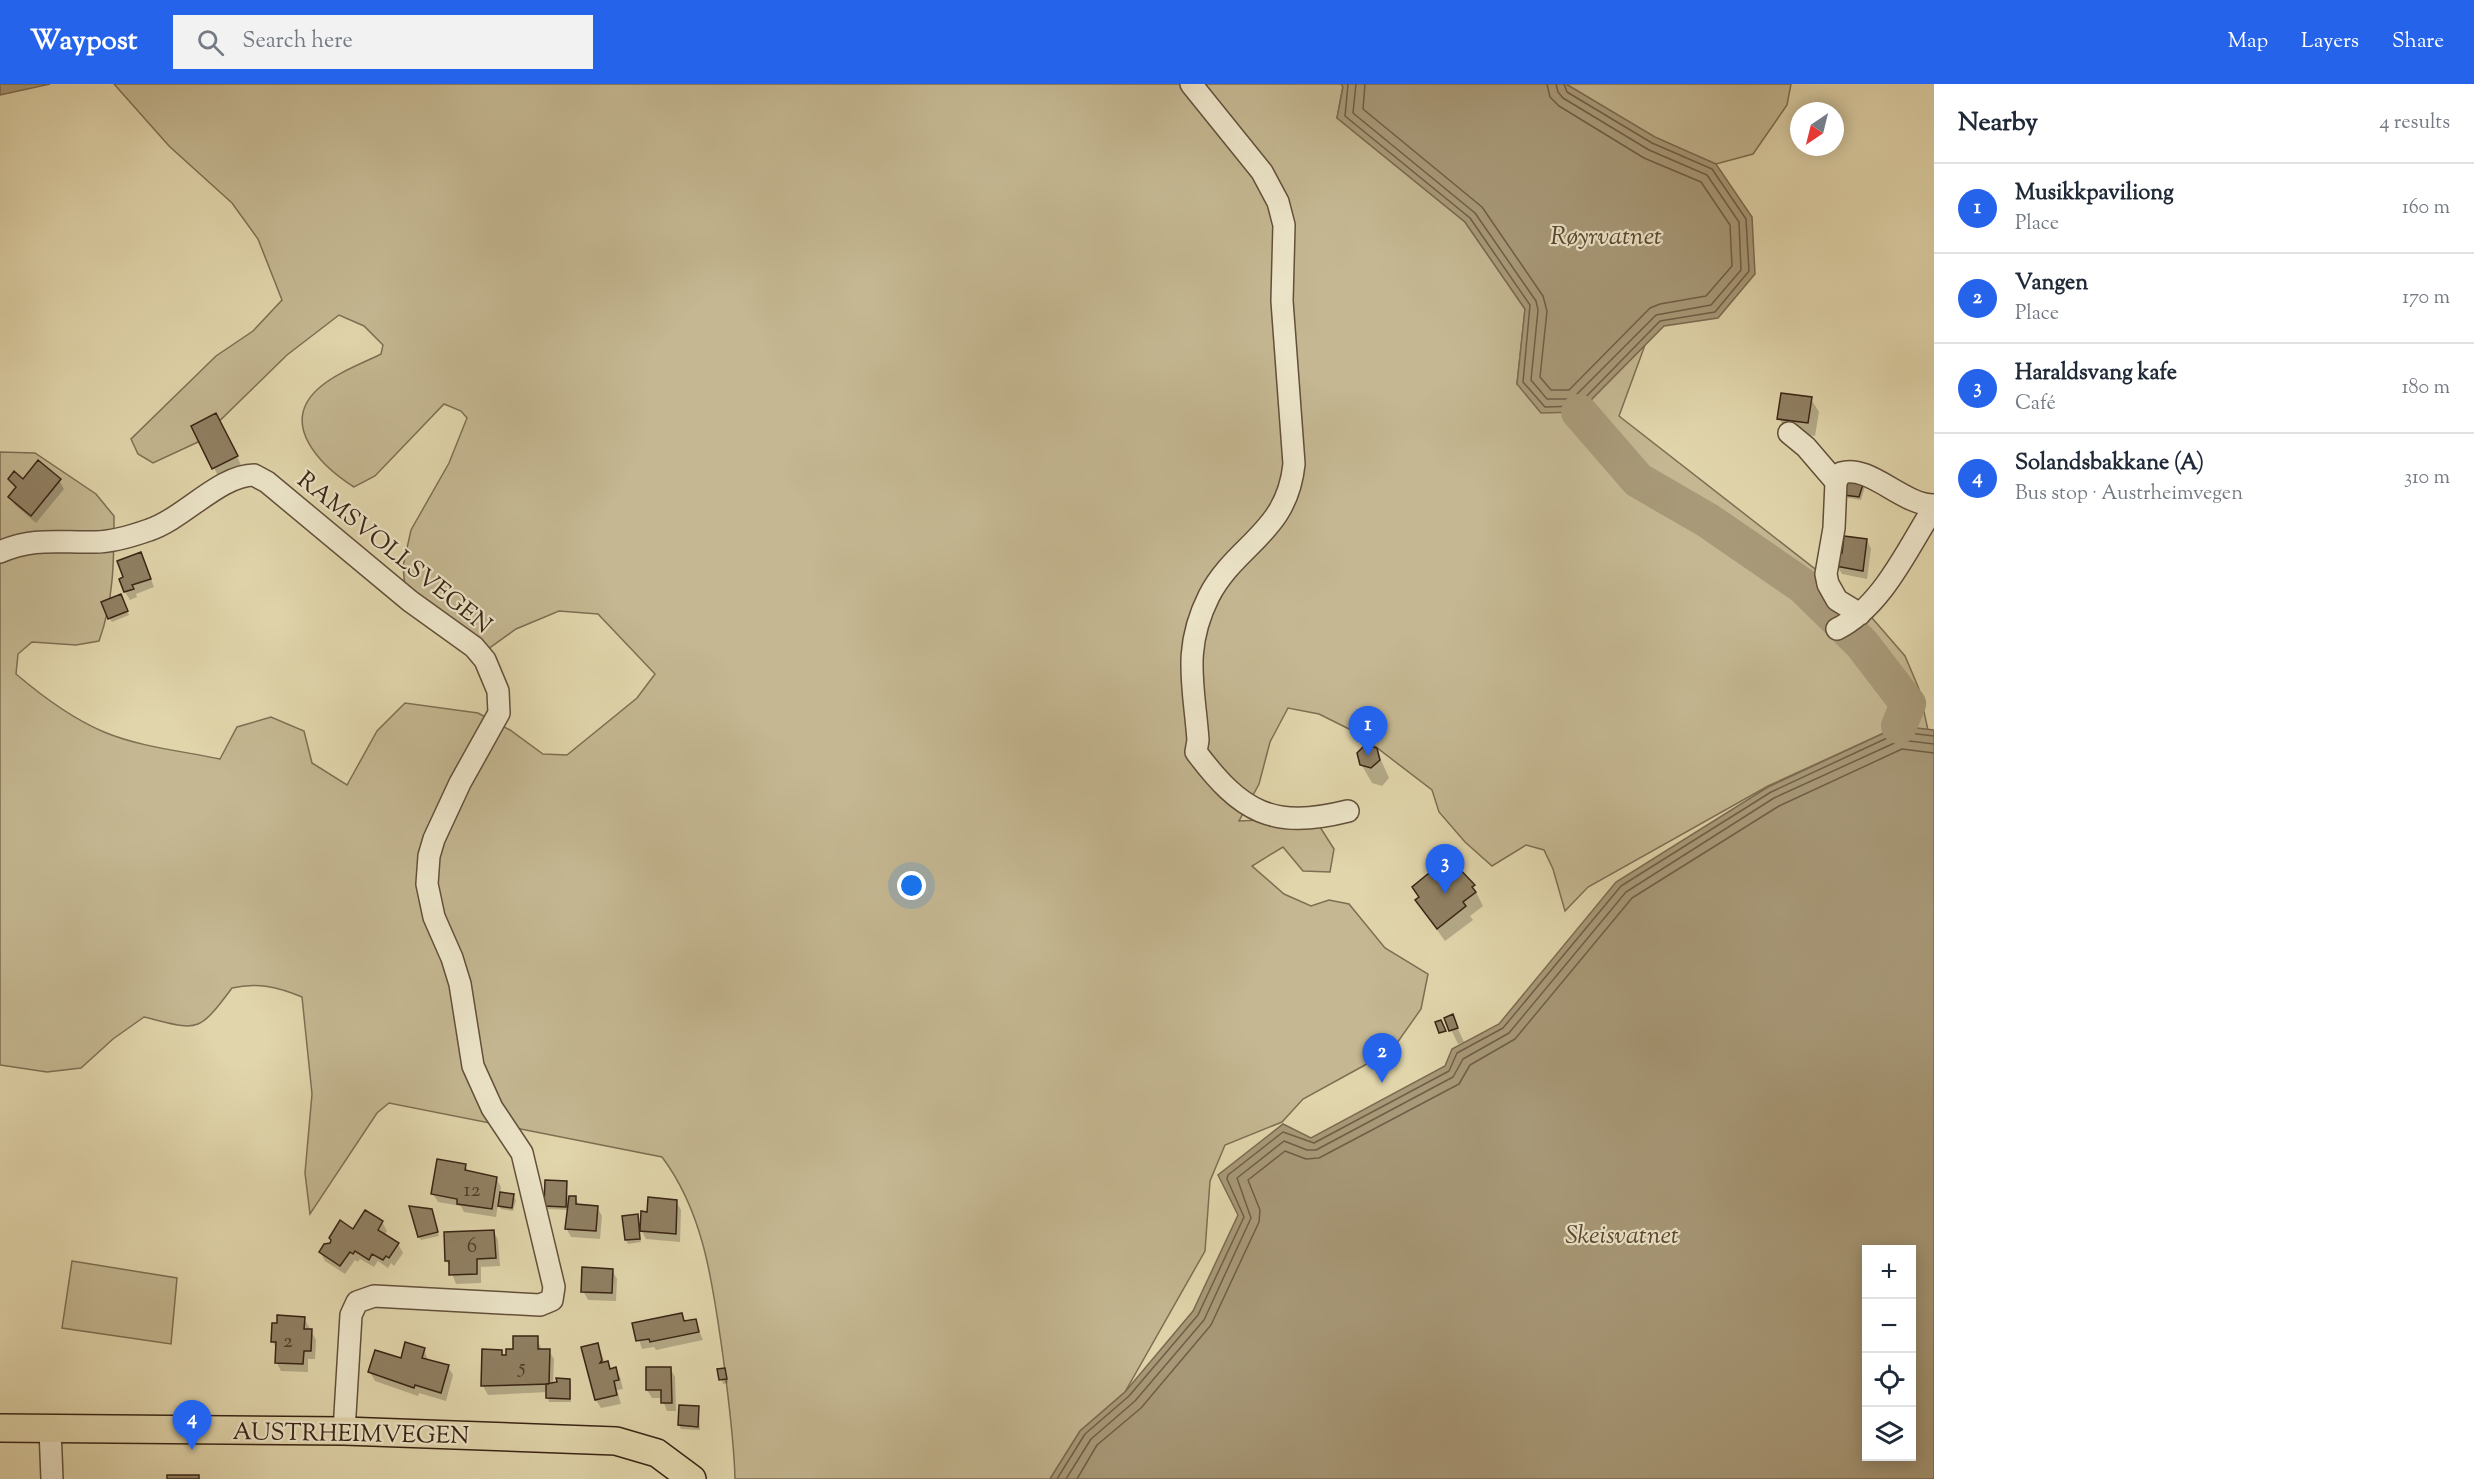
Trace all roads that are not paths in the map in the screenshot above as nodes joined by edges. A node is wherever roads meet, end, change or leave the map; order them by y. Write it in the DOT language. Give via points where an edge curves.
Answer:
graph roads {
  1 [pos="1191,84"];
  2 [pos="1789,433"];
  3 [pos="1836,482"];
  4 [pos="1934,506"];
  5 [pos="0,552"];
  6 [pos="1348,811"];
  7 [pos="0,1428"];
  8 [pos="50,1429"];
  9 [pos="344,1431"];
  10 [pos="52,1479"];
  11 [pos="692,1479"];
  1 -- 6 [label="street" via="1262,172 1284,225 1282,301 1294,464 1292,486 1283,507 1218,582 1201,617 1190,662 1196,752 1228,791 1250,809 1318,819"];
  2 -- 3 [label="street"];
  3 -- 4 [label="street" via="1841,473 1854,471 1916,504"];
  3 -- 4 [label="street" via="1826,574 1849,622 1888,580"];
  5 -- 9 [label="street, RAMSVOLLSVEGEN" via="27,542 97,542 150,530 231,482 254,475 480,654 498,691 499,713 434,839 427,884 434,917 460,984 473,1066 492,1108 522,1154 554,1287 552,1300 540,1305 374,1296 357,1302 351,1315"];
  7 -- 8 [label="main road, AUSTRHEIMVEGEN"];
  8 -- 9 [label="main road, AUSTRHEIMVEGEN"];
  8 -- 10 [label="street"];
  9 -- 11 [label="main road, AUSTRHEIMVEGEN" via="616,1441 657,1453"];
}
